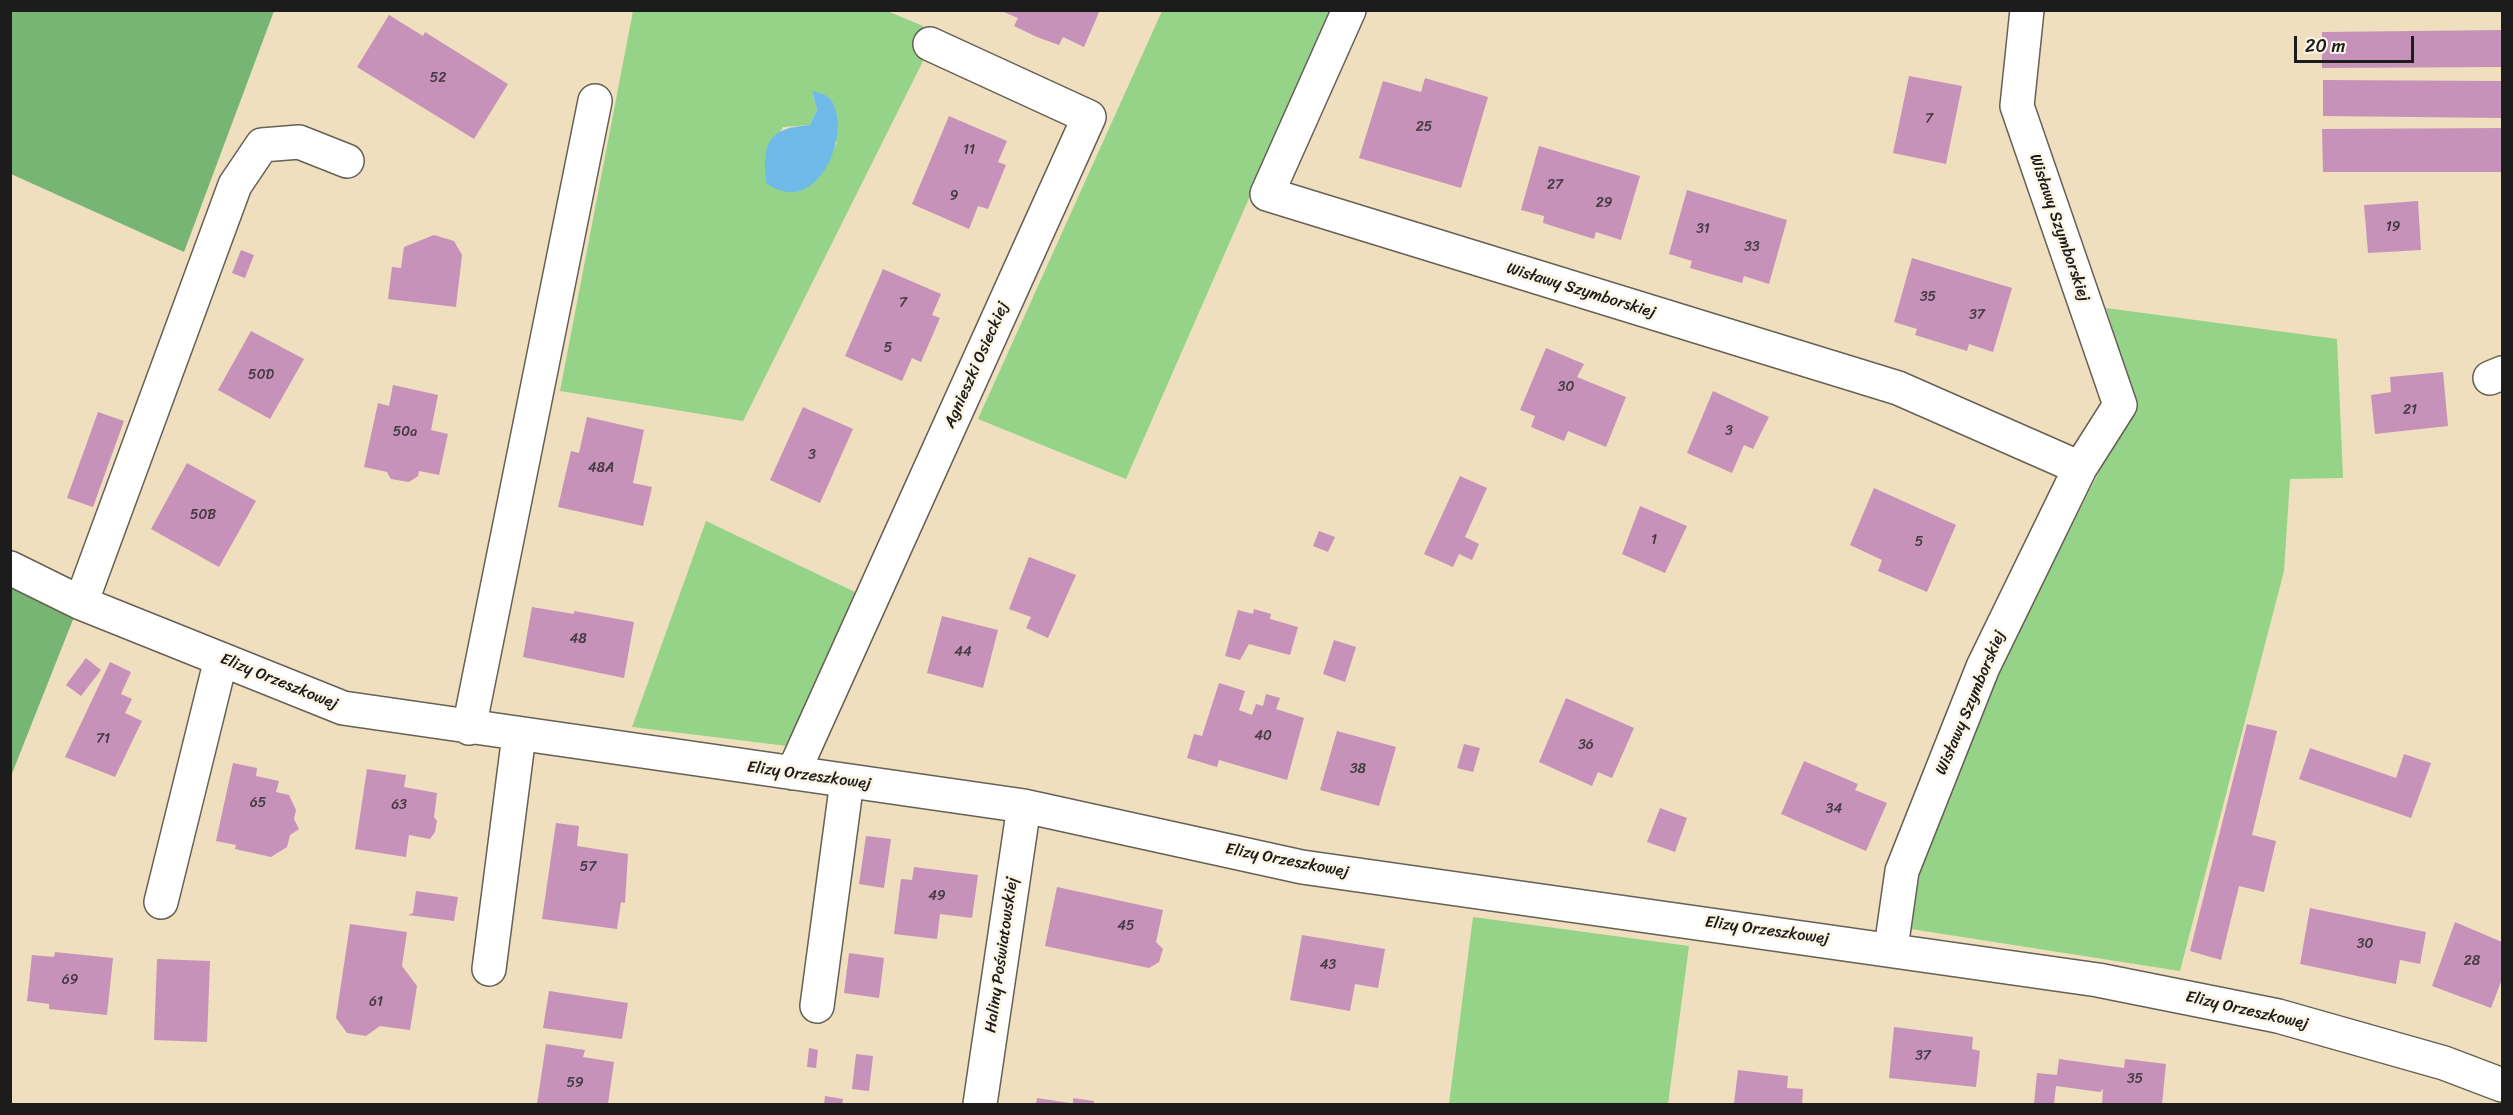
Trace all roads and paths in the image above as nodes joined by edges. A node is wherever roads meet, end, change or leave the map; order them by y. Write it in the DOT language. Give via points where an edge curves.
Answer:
graph roads {
  1 [pos="1349,10"];
  2 [pos="2027,10"];
  3 [pos="930,44"];
  4 [pos="595,101"];
  5 [pos="347,161"];
  6 [pos="2080,468"];
  7 [pos="10,568"];
  8 [pos="81,603"];
  9 [pos="221,659"];
  10 [pos="469,728"];
  11 [pos="519,735"];
  12 [pos="793,773"];
  13 [pos="847,781"];
  14 [pos="1024,806"];
  15 [pos="161,902"];
  16 [pos="1891,948"];
  17 [pos="489,969"];
  18 [pos="817,1006"];
  19 [pos="2502,1085"];
  20 [pos="980,1104"];
  1 -- 6 [label="street, Wisławy Szymborskiej" via="1267,195 1898,388"];
  2 -- 6 [label="street, Wisławy Szymborskiej" via="2017,106 2120,405"];
  3 -- 12 [label="street, Agnieszki Osieckiej" via="1089,117"];
  4 -- 10 [label="street"];
  5 -- 8 [label="street" via="299,142 262,145 235,185"];
  6 -- 16 [label="street, Wisławy Szymborskiej" via="1983,668 1902,871"];
  7 -- 8 [label="street, Elizy Orzeszkowej"];
  8 -- 9 [label="street, Elizy Orzeszkowej"];
  9 -- 10 [label="street, Elizy Orzeszkowej" via="343,708"];
  9 -- 15 [label="street"];
  10 -- 11 [label="street, Elizy Orzeszkowej"];
  11 -- 12 [label="street, Elizy Orzeszkowej"];
  11 -- 17 [label="street"];
  12 -- 13 [label="street, Elizy Orzeszkowej"];
  13 -- 14 [label="street, Elizy Orzeszkowej"];
  13 -- 18 [label="street"];
  14 -- 16 [label="street, Elizy Orzeszkowej" via="1302,867"];
  14 -- 20 [label="street, Haliny Poświatowskiej"];
  16 -- 19 [label="street, Elizy Orzeszkowej" via="2098,980 2278,1016 2444,1063"];
}
